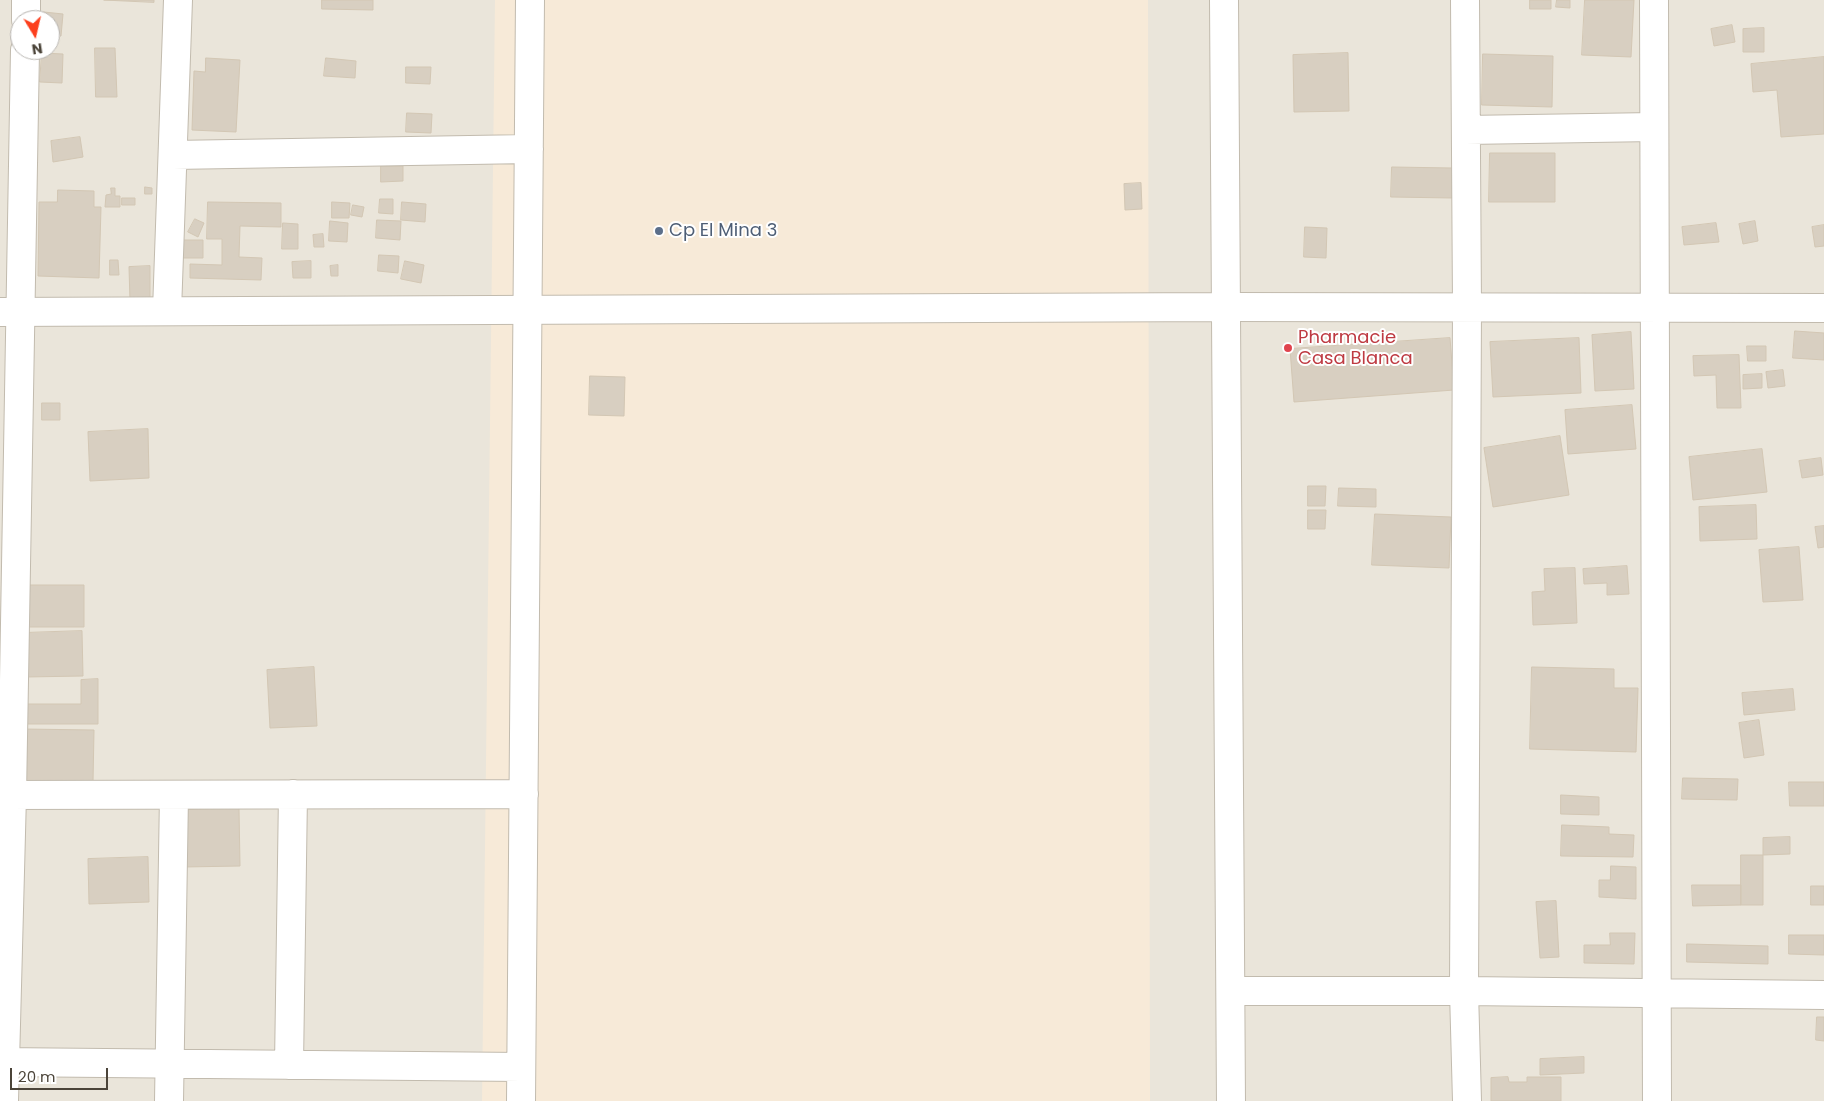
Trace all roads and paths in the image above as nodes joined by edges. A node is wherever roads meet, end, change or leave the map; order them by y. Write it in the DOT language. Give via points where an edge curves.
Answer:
graph roads {
  1 [pos="178,0"];
  2 [pos="530,0"];
  3 [pos="1224,0"];
  4 [pos="1465,0"];
  5 [pos="1654,0"];
  6 [pos="24,60"];
  7 [pos="1654,126"];
  8 [pos="1466,130"];
  9 [pos="529,150"];
  10 [pos="173,155"];
  11 [pos="1467,306"];
  12 [pos="1226,307"];
  13 [pos="1655,307"];
  14 [pos="1824,308"];
  15 [pos="527,310"];
  16 [pos="10,312"];
  17 [pos="167,312"];
  18 [pos="8,642"];
  19 [pos="293,794"];
  20 [pos="524,794"];
  21 [pos="6,795"];
  22 [pos="174,795"];
  23 [pos="1231,991"];
  24 [pos="1464,991"];
  25 [pos="1657,993"];
  26 [pos="1824,996"];
  27 [pos="3,1062"];
  28 [pos="170,1064"];
  29 [pos="289,1064"];
  30 [pos="521,1066"];
  31 [pos="4,1101"];
  32 [pos="169,1101"];
  33 [pos="521,1101"];
  34 [pos="1231,1101"];
  35 [pos="1467,1101"];
  36 [pos="1657,1101"];
  1 -- 10 [label="street"];
  2 -- 9 [label="street"];
  3 -- 12 [label="street"];
  4 -- 8 [label="street"];
  5 -- 7 [label="street"];
  6 -- 16 [label="street"];
  7 -- 8 [label="street"];
  7 -- 13 [label="street"];
  8 -- 11 [label="street"];
  9 -- 10 [label="street"];
  9 -- 15 [label="street"];
  10 -- 17 [label="street"];
  11 -- 12 [label="street"];
  11 -- 13 [label="street"];
  11 -- 24 [label="street"];
  12 -- 15 [label="street"];
  12 -- 23 [label="street"];
  13 -- 14 [label="street"];
  13 -- 25 [label="street"];
  15 -- 17 [label="street"];
  15 -- 20 [label="street"];
  16 -- 17 [label="street"];
  16 -- 18 [label="street"];
  18 -- 21 [label="street"];
  19 -- 20 [label="street"];
  19 -- 22 [label="street"];
  19 -- 29 [label="street"];
  20 -- 30 [label="street"];
  21 -- 22 [label="street"];
  21 -- 27 [label="street"];
  22 -- 28 [label="street"];
  23 -- 24 [label="street"];
  23 -- 34 [label="street"];
  24 -- 25 [label="street"];
  24 -- 35 [label="street"];
  25 -- 26 [label="street"];
  25 -- 36 [label="street"];
  27 -- 28 [label="street"];
  27 -- 31 [label="street"];
  28 -- 29 [label="street"];
  28 -- 32 [label="street"];
  29 -- 30 [label="street"];
  30 -- 33 [label="street"];
}
